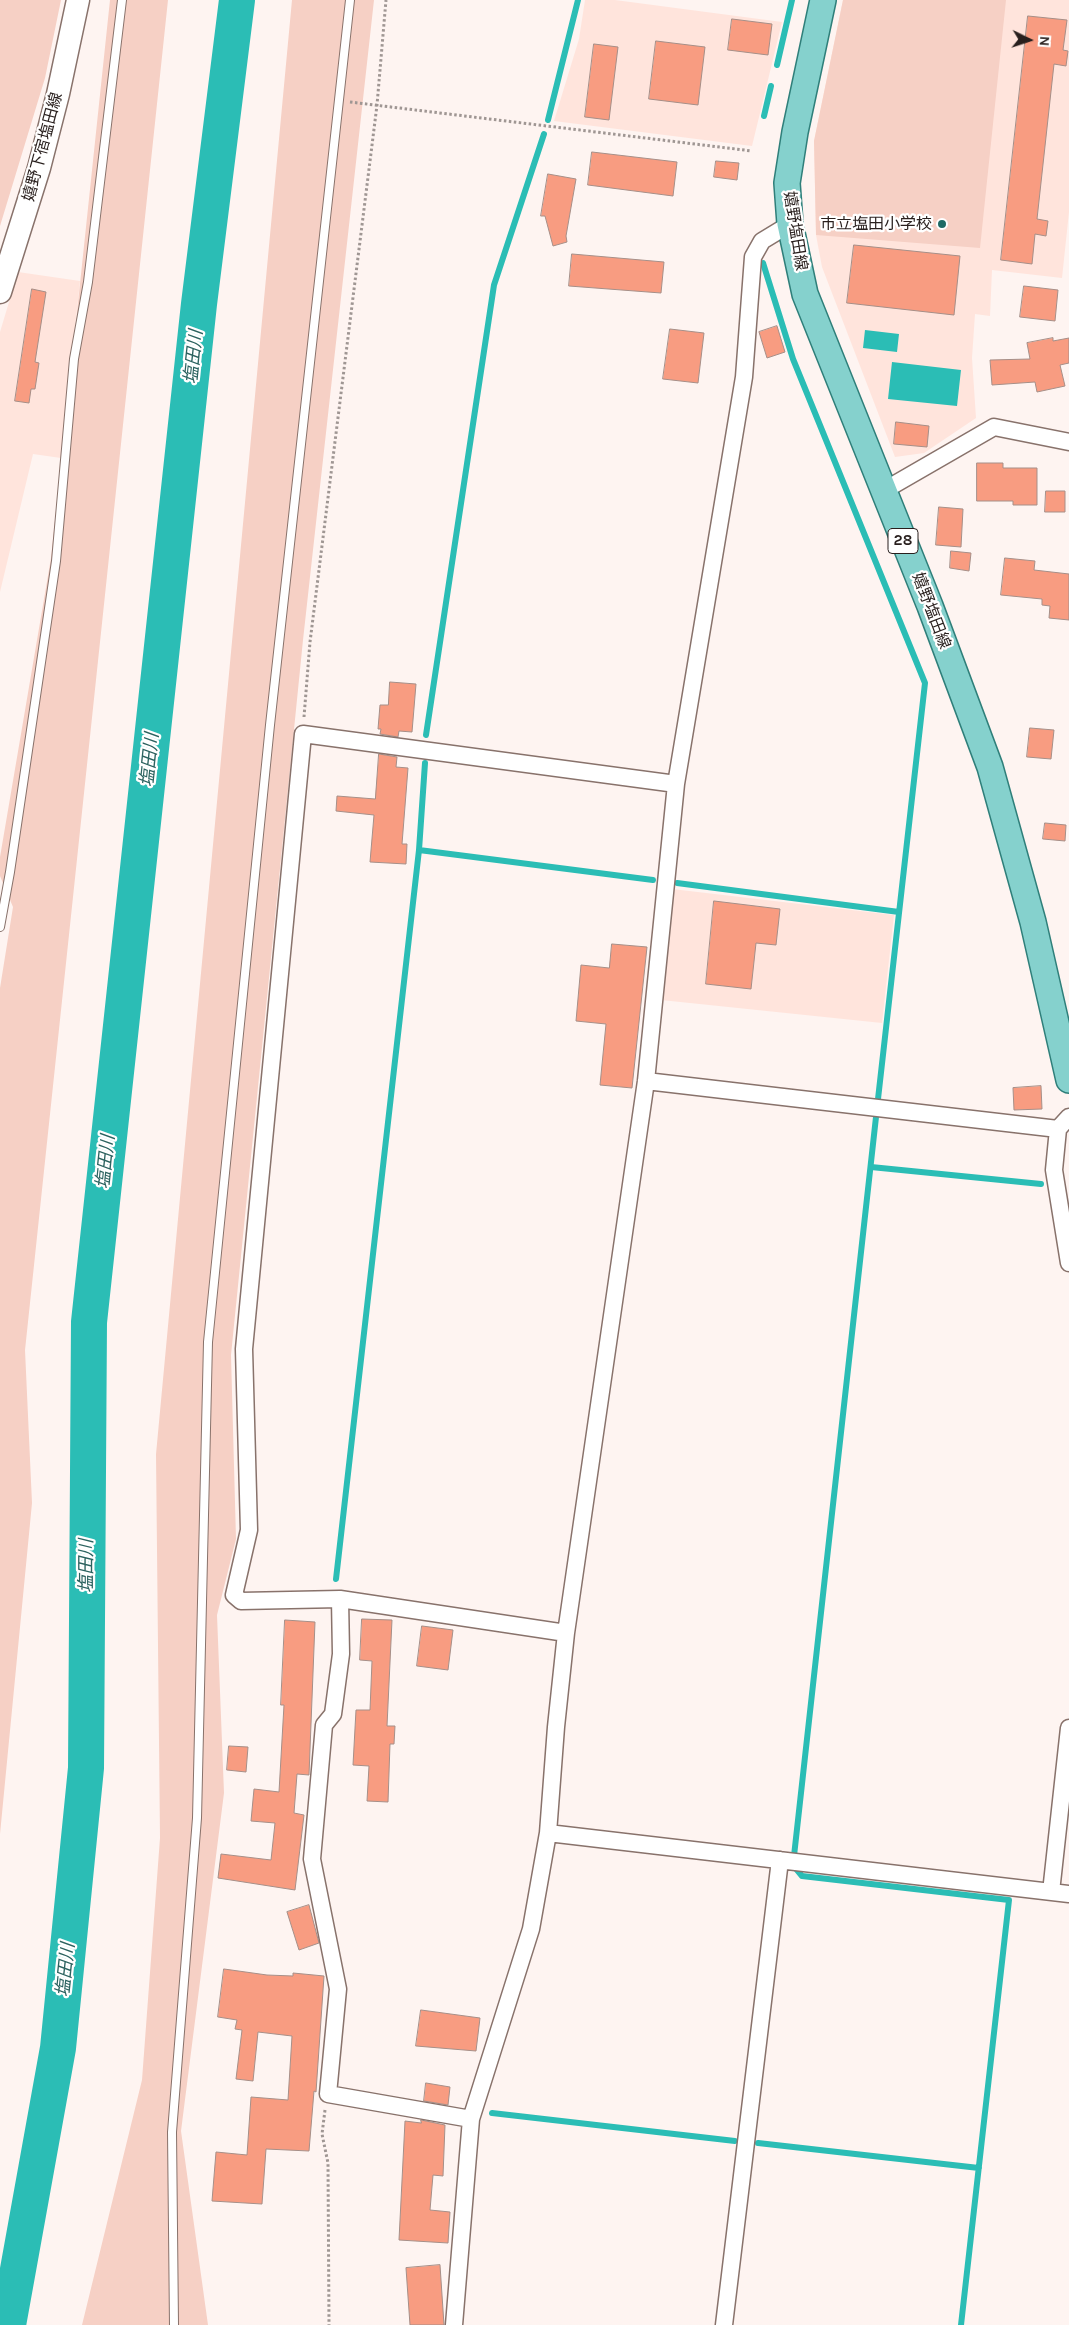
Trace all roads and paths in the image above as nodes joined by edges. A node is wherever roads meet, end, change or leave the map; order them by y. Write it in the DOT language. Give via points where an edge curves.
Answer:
graph roads {
  1 [pos="78,0"];
  2 [pos="122,0"];
  3 [pos="350,0"];
  4 [pos="386,0"];
  5 [pos="823,0"];
  6 [pos="340,101"];
  7 [pos="377,105"];
  8 [pos="752,151"];
  9 [pos="790,224"];
  10 [pos="0,292"];
  11 [pos="1069,442"];
  12 [pos="883,491"];
  13 [pos="303,734"];
  14 [pos="676,784"];
  15 [pos="0,927"];
  16 [pos="1069,1080"];
  17 [pos="646,1081"];
  18 [pos="1064,1123"];
  19 [pos="1069,1263"];
  20 [pos="340,1598"];
  21 [pos="566,1633"];
  22 [pos="1069,1728"];
  23 [pos="548,1833"];
  24 [pos="783,1861"];
  25 [pos="1051,1892"];
  26 [pos="1069,1894"];
  27 [pos="328,2094"];
  28 [pos="471,2119"];
  29 [pos="174,2325"];
  30 [pos="329,2325"];
  31 [pos="454,2325"];
  32 [pos="724,2325"];
  1 -- 10 [label="main road, 嬉野下宿塩田線" via="39,168"];
  2 -- 15 [label="lane" via="88,282 74,359 56,561"];
  3 -- 6 [label="lane"];
  4 -- 7 [label="path"];
  5 -- 9 [label="main road, 嬉野塩田線 / 28" via="795,132 788,183"];
  6 -- 7 [label="path"];
  6 -- 29 [label="lane" via="270,726 208,1342 197,1818 172,2132"];
  7 -- 8 [label="path"];
  7 -- 13 [label="path" via="310,642"];
  9 -- 12 [label="main road, 嬉野塩田線 / 28" via="805,294"];
  9 -- 14 [label="street" via="762,241 753,257 744,377"];
  11 -- 12 [label="street" via="994,427"];
  12 -- 16 [label="main road, 嬉野塩田線 / 28" via="990,767 1033,922"];
  13 -- 14 [label="street"];
  13 -- 20 [label="street" via="244,1349 250,1530 234,1595 241,1601"];
  14 -- 17 [label="street"];
  17 -- 18 [label="street"];
  17 -- 21 [label="street"];
  18 -- 19 [label="street" via="1054,1170"];
  20 -- 21 [label="street"];
  20 -- 27 [label="street" via="341,1654 333,1714 324,1725 312,1859 338,1990"];
  21 -- 23 [label="street"];
  22 -- 25 [label="street"];
  23 -- 24 [label="street"];
  23 -- 28 [label="street" via="531,1929"];
  24 -- 25 [label="street"];
  24 -- 32 [label="street"];
  25 -- 26 [label="street"];
  27 -- 28 [label="street"];
  27 -- 30 [label="path" via="322,2134 328,2162"];
  28 -- 31 [label="street"];
}
